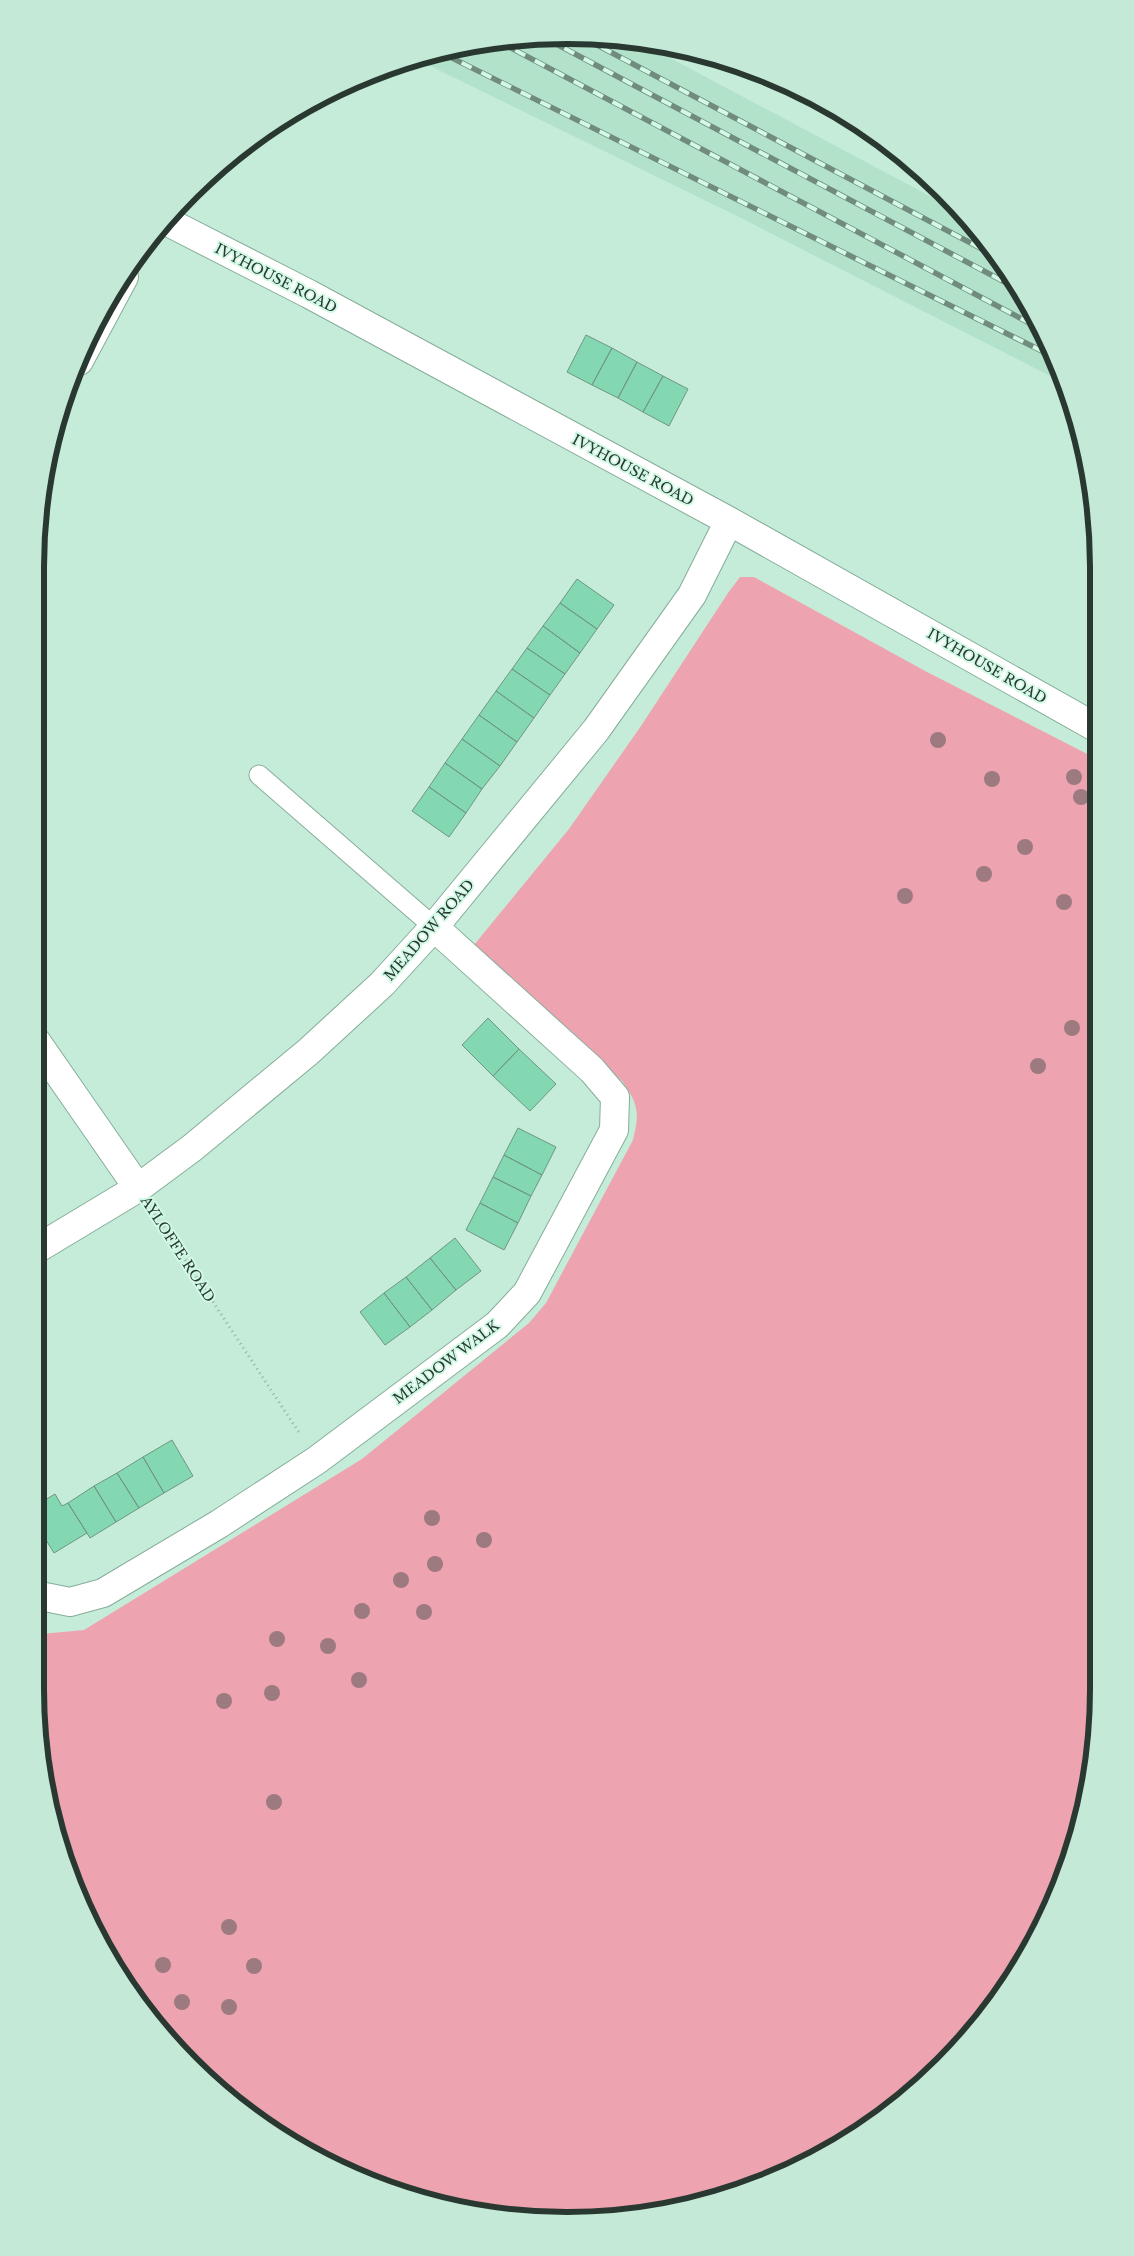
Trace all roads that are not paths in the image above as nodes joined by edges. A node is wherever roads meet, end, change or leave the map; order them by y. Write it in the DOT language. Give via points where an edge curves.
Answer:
graph roads {
  1 [pos="172,224"];
  2 [pos="728,521"];
  3 [pos="1090,724"];
  4 [pos="259,775"];
  5 [pos="434,927"];
  6 [pos="44,1053"];
  7 [pos="138,1188"];
  8 [pos="44,1245"];
  9 [pos="44,1597"];
  1 -- 2 [label="street, IVYHOUSE ROAD" via="309,294"];
  2 -- 3 [label="street, IVYHOUSE ROAD"];
  2 -- 5 [label="street, MEADOW ROAD" via="692,595 596,730"];
  4 -- 5 [label="lane"];
  5 -- 7 [label="street, MEADOW ROAD" via="382,984 308,1052"];
  5 -- 9 [label="street, MEADOW WALK" via="592,1070 615,1097 614,1130 527,1293 497,1325 317,1460 219,1524 103,1593 70,1602"];
  6 -- 7 [label="street, AYLOFFE ROAD"];
  7 -- 8 [label="street, MEADOW ROAD"];
}
